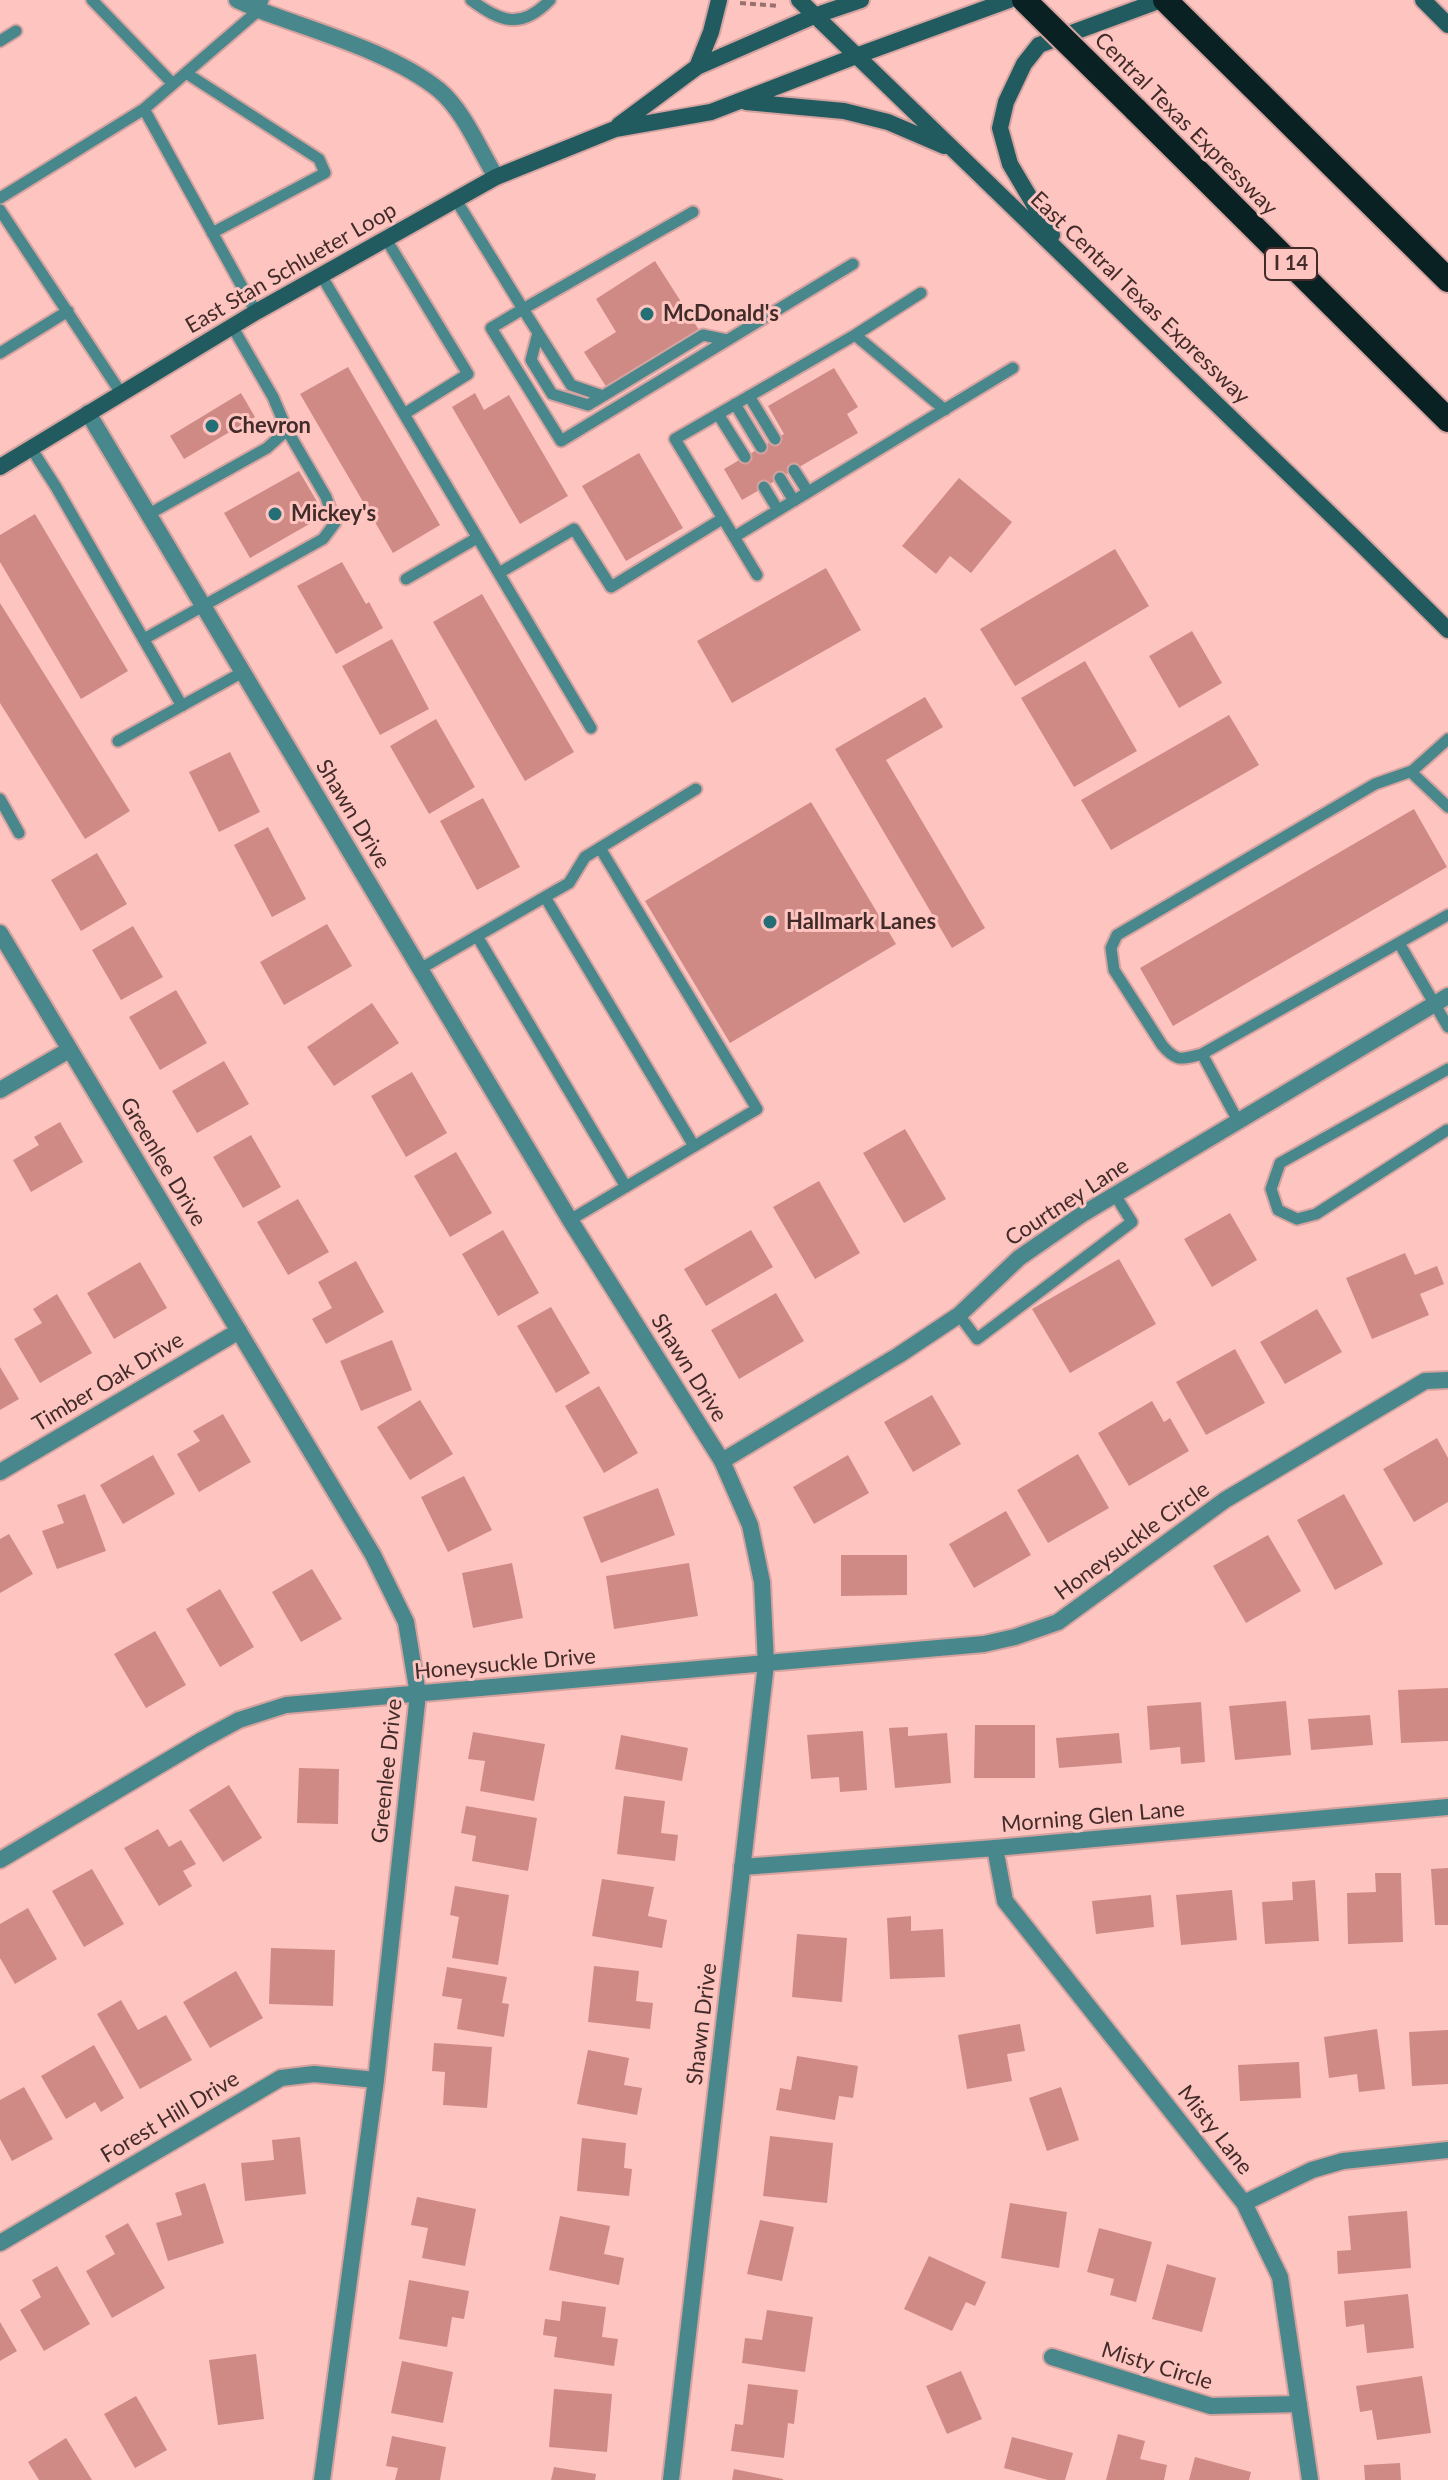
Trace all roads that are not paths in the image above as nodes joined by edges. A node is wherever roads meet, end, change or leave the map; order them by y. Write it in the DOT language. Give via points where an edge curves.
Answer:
graph roads {
  1 [pos="92,0"];
  2 [pos="237,0"];
  3 [pos="471,0"];
  4 [pos="550,0"];
  5 [pos="799,0"];
  6 [pos="861,0"];
  7 [pos="1009,0"];
  8 [pos="1024,0"];
  9 [pos="1163,0"];
  10 [pos="1412,0"];
  11 [pos="726,1"];
  12 [pos="1426,4"];
  13 [pos="261,5"];
  14 [pos="814,16"];
  15 [pos="1448,25"];
  16 [pos="16,31"];
  17 [pos="0,41"];
  18 [pos="856,56"];
  19 [pos="697,67"];
  20 [pos="186,73"];
  21 [pos="173,84"];
  22 [pos="741,102"];
  23 [pos="144,109"];
  24 [pos="615,129"];
  25 [pos="953,150"];
  26 [pos="496,177"];
  27 [pos="0,198"];
  28 [pos="456,200"];
  29 [pos="0,210"];
  30 [pos="693,212"];
  31 [pos="212,233"];
  32 [pos="386,239"];
  33 [pos="1063,254"];
  34 [pos="853,264"];
  35 [pos="321,275"];
  36 [pos="1448,280"];
  37 [pos="921,293"];
  38 [pos="523,309"];
  39 [pos="68,311"];
  40 [pos="256,312"];
  41 [pos="232,326"];
  42 [pos="538,333"];
  43 [pos="855,335"];
  44 [pos="727,340"];
  45 [pos="0,353"];
  46 [pos="1013,368"];
  47 [pos="121,393"];
  48 [pos="603,396"];
  49 [pos="749,396"];
  50 [pos="735,404"];
  51 [pos="945,410"];
  52 [pos="88,413"];
  53 [pos="404,414"];
  54 [pos="718,414"];
  55 [pos="1448,420"];
  56 [pos="287,430"];
  57 [pos="775,439"];
  58 [pos="761,447"];
  59 [pos="31,448"];
  60 [pos="745,457"];
  61 [pos="0,467"];
  62 [pos="794,470"];
  63 [pos="780,478"];
  64 [pos="764,487"];
  65 [pos="808,492"];
  66 [pos="794,501"];
  67 [pos="778,510"];
  68 [pos="149,514"];
  69 [pos="722,519"];
  70 [pos="734,537"];
  71 [pos="477,538"];
  72 [pos="499,573"];
  73 [pos="757,575"];
  74 [pos="406,579"];
  75 [pos="203,605"];
  76 [pos="1448,630"];
  77 [pos="144,639"];
  78 [pos="243,672"];
  79 [pos="182,706"];
  80 [pos="591,728"];
  81 [pos="1448,739"];
  82 [pos="118,741"];
  83 [pos="1412,771"];
  84 [pos="696,789"];
  85 [pos="0,799"];
  86 [pos="1448,807"];
  87 [pos="19,833"];
  88 [pos="600,848"];
  89 [pos="545,897"];
  90 [pos="1448,915"];
  91 [pos="0,933"];
  92 [pos="477,936"];
  93 [pos="1399,943"];
  94 [pos="420,969"];
  95 [pos="1441,1000"];
  96 [pos="1448,1027"];
  97 [pos="69,1050"];
  98 [pos="1202,1054"];
  99 [pos="1448,1069"];
  100 [pos="0,1090"];
  101 [pos="1238,1121"];
  102 [pos="1447,1130"];
  103 [pos="694,1146"];
  104 [pos="626,1187"];
  105 [pos="1115,1195"];
  106 [pos="570,1220"];
  107 [pos="959,1315"];
  108 [pos="239,1331"];
  109 [pos="1448,1380"];
  110 [pos="722,1461"];
  111 [pos="0,1472"];
  112 [pos="766,1664"];
  113 [pos="418,1694"];
  114 [pos="1448,1807"];
  115 [pos="995,1848"];
  116 [pos="0,1860"];
  117 [pos="742,1867"];
  118 [pos="376,2080"];
  119 [pos="1448,2150"];
  120 [pos="1244,2203"];
  121 [pos="0,2243"];
  122 [pos="1052,2357"];
  123 [pos="1299,2404"];
  124 [pos="322,2480"];
  125 [pos="671,2480"];
  126 [pos="1310,2480"];
  1 -- 21 [label="lane"];
  2 -- 13 [label="street"];
  3 -- 4 [label="lane" via="494,16 514,19 528,18"];
  5 -- 14 [label="main road, East Central Texas Expressway"];
  6 -- 14 [label="main road, East Stan Schlueter Loop"];
  7 -- 18 [label="main road, East Stan Schlueter Loop"];
  8 -- 55 [label="highway, Central Texas Expressway / I 14, bridge"];
  9 -- 33 [label="main road" via="1039,45 1006,102 1000,128 1010,164"];
  9 -- 36 [label="highway"];
  10 -- 12 [label="main road"];
  11 -- 19 [label="main road"];
  12 -- 15 [label="main road"];
  13 -- 20 [label="lane"];
  13 -- 26 [label="street" via="398,63 440,91"];
  14 -- 18 [label="main road, East Central Texas Expressway"];
  14 -- 19 [label="main road, East Stan Schlueter Loop"];
  16 -- 17 [label="lane"];
  18 -- 22 [label="main road, East Stan Schlueter Loop"];
  18 -- 25 [label="main road, East Central Texas Expressway"];
  19 -- 24 [label="main road, East Stan Schlueter Loop"];
  20 -- 21 [label="lane"];
  20 -- 31 [label="lane" via="319,159 325,173"];
  21 -- 23 [label="lane"];
  22 -- 24 [label="main road, East Stan Schlueter Loop"];
  22 -- 25 [label="main road" via="844,111 888,122"];
  23 -- 27 [label="lane"];
  23 -- 31 [label="lane"];
  24 -- 26 [label="main road, East Stan Schlueter Loop"];
  25 -- 33 [label="main road, East Central Texas Expressway"];
  26 -- 28 [label="main road, East Stan Schlueter Loop"];
  28 -- 32 [label="main road, East Stan Schlueter Loop"];
  28 -- 38 [label="lane"];
  29 -- 39 [label="lane"];
  30 -- 38 [label="lane"];
  31 -- 40 [label="lane"];
  32 -- 35 [label="main road, East Stan Schlueter Loop"];
  32 -- 53 [label="lane" via="468,374"];
  33 -- 76 [label="main road, East Central Texas Expressway"];
  34 -- 44 [label="lane"];
  35 -- 40 [label="main road, East Stan Schlueter Loop"];
  35 -- 53 [label="lane"];
  37 -- 43 [label="lane"];
  38 -- 42 [label="lane"];
  38 -- 44 [label="lane" via="491,328 561,441"];
  39 -- 45 [label="lane"];
  39 -- 47 [label="lane"];
  40 -- 41 [label="main road, East Stan Schlueter Loop"];
  41 -- 47 [label="main road, East Stan Schlueter Loop"];
  41 -- 56 [label="lane"];
  42 -- 48 [label="lane" via="571,385"];
  42 -- 48 [label="lane" via="531,360 552,394 588,405"];
  43 -- 49 [label="lane"];
  43 -- 51 [label="lane"];
  44 -- 48 [label="lane" via="703,335"];
  46 -- 51 [label="lane"];
  47 -- 52 [label="main road, East Stan Schlueter Loop"];
  49 -- 50 [label="lane"];
  49 -- 57 [label="lane"];
  50 -- 54 [label="lane"];
  50 -- 58 [label="lane"];
  51 -- 65 [label="lane"];
  52 -- 59 [label="main road, East Stan Schlueter Loop"];
  52 -- 68 [label="street, Shawn Drive"];
  53 -- 71 [label="lane"];
  54 -- 60 [label="lane"];
  54 -- 69 [label="lane" via="675,439"];
  56 -- 68 [label="lane" via="267,448"];
  56 -- 75 [label="lane" via="335,523 323,539"];
  59 -- 61 [label="main road, East Stan Schlueter Loop"];
  59 -- 77 [label="lane"];
  62 -- 65 [label="lane"];
  63 -- 66 [label="lane"];
  64 -- 67 [label="lane"];
  65 -- 66 [label="lane"];
  66 -- 67 [label="lane"];
  67 -- 70 [label="lane"];
  68 -- 75 [label="street, Shawn Drive"];
  69 -- 70 [label="lane"];
  69 -- 72 [label="lane" via="611,587 574,529"];
  70 -- 73 [label="lane"];
  71 -- 72 [label="lane"];
  71 -- 74 [label="lane"];
  72 -- 80 [label="lane"];
  75 -- 77 [label="lane"];
  75 -- 78 [label="street, Shawn Drive"];
  77 -- 79 [label="lane"];
  78 -- 79 [label="lane"];
  78 -- 94 [label="street, Shawn Drive"];
  79 -- 82 [label="lane"];
  81 -- 83 [label="lane"];
  83 -- 86 [label="lane"];
  83 -- 98 [label="lane" via="1375,784 1117,935 1111,948 1114,970 1162,1045 1182,1059"];
  84 -- 88 [label="lane"];
  85 -- 87 [label="lane"];
  88 -- 89 [label="lane" via="585,857 569,883"];
  88 -- 103 [label="lane" via="757,1109"];
  89 -- 92 [label="lane"];
  89 -- 103 [label="lane"];
  90 -- 93 [label="lane"];
  91 -- 97 [label="street, Greenlee Drive"];
  92 -- 94 [label="lane"];
  92 -- 104 [label="lane"];
  93 -- 95 [label="lane"];
  93 -- 98 [label="lane"];
  94 -- 106 [label="street, Shawn Drive"];
  95 -- 96 [label="lane"];
  95 -- 101 [label="street, Courtney Lane"];
  97 -- 100 [label="street"];
  97 -- 108 [label="street, Greenlee Drive"];
  98 -- 101 [label="lane"];
  99 -- 102 [label="lane" via="1280,1163 1271,1189 1278,1210 1297,1219 1316,1214"];
  101 -- 105 [label="street, Courtney Lane"];
  103 -- 104 [label="lane"];
  104 -- 106 [label="lane"];
  105 -- 107 [label="street, Courtney Lane" via="1019,1258"];
  105 -- 107 [label="lane" via="1132,1222 1105,1243 977,1339"];
  106 -- 110 [label="street, Shawn Drive"];
  107 -- 110 [label="street, Courtney Lane"];
  108 -- 111 [label="street, Timber Oak Drive"];
  108 -- 113 [label="street, Greenlee Drive" via="373,1555 406,1622"];
  109 -- 112 [label="street, Honeysuckle Circle" via="1425,1381 1225,1500 1058,1622 984,1644"];
  110 -- 112 [label="street, Shawn Drive" via="750,1525 762,1582"];
  112 -- 113 [label="street, Honeysuckle Drive"];
  112 -- 117 [label="street, Shawn Drive"];
  113 -- 116 [label="street, Honeysuckle Drive" via="286,1705 239,1720"];
  113 -- 118 [label="street, Greenlee Drive"];
  114 -- 115 [label="street, Morning Glen Lane"];
  115 -- 117 [label="street, Morning Glen Lane"];
  115 -- 120 [label="street, Misty Lane" via="1005,1901"];
  117 -- 125 [label="street, Shawn Drive"];
  118 -- 121 [label="street, Forest Hill Drive" via="314,2074 281,2078"];
  118 -- 124 [label="street, Greenlee Drive"];
  119 -- 120 [label="street" via="1343,2161"];
  120 -- 123 [label="street, Misty Lane" via="1280,2277"];
  122 -- 123 [label="street, Misty Circle" via="1211,2406"];
  123 -- 126 [label="street, Misty Lane"];
}
